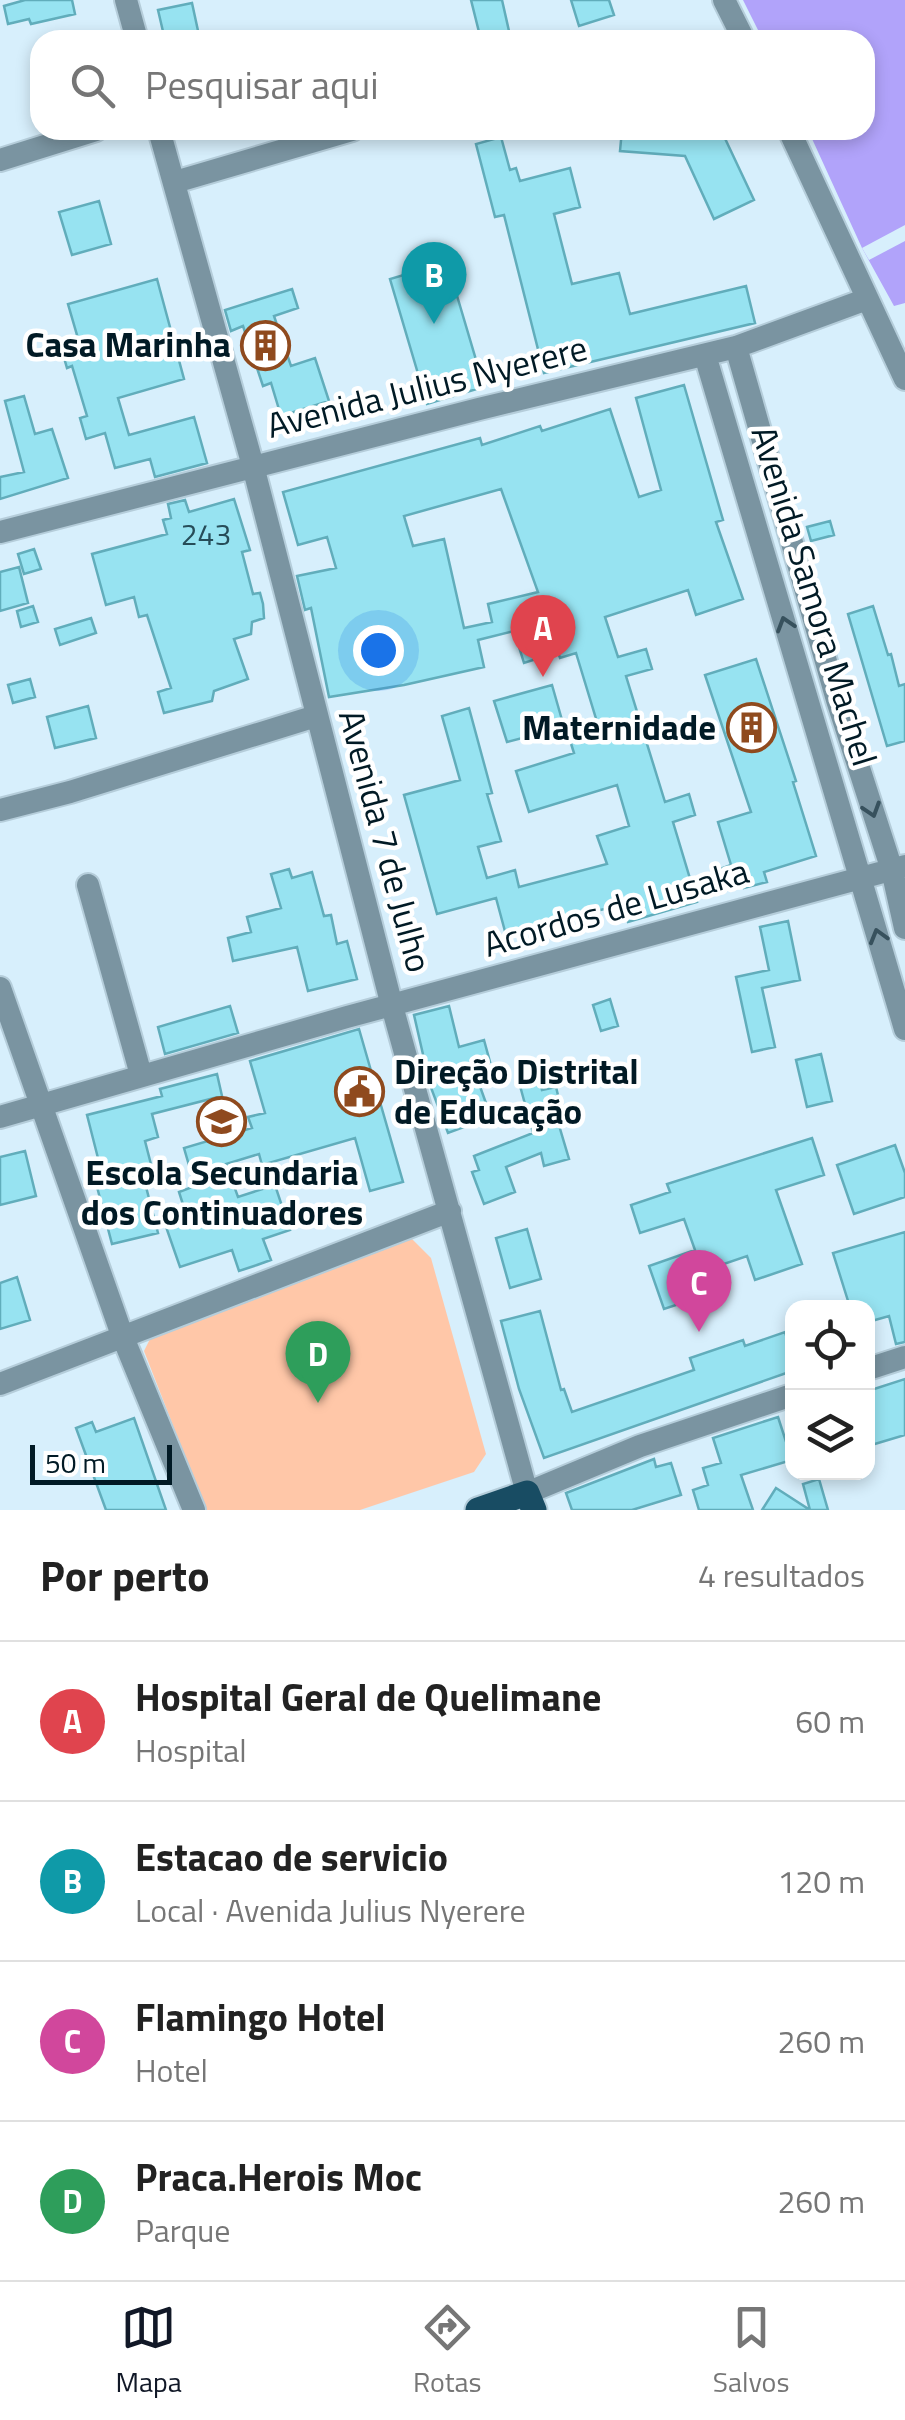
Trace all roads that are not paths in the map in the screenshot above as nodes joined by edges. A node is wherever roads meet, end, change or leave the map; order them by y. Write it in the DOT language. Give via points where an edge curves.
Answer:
graph roads {
  1 [pos="126,0"];
  2 [pos="724,0"];
  3 [pos="134,30"];
  4 [pos="739,30"];
  5 [pos="64,140"];
  6 [pos="162,140"];
  7 [pos="318,140"];
  8 [pos="794,140"];
  9 [pos="0,160"];
  10 [pos="175,182"];
  11 [pos="867,298"];
  12 [pos="736,347"];
  13 [pos="705,355"];
  14 [pos="905,378"];
  15 [pos="253,466"];
  16 [pos="0,532"];
  17 [pos="316,716"];
  18 [pos="0,810"];
  19 [pos="898,868"];
  20 [pos="861,876"];
  21 [pos="88,885"];
  22 [pos="905,928"];
  23 [pos="0,988"];
  24 [pos="392,1006"];
  25 [pos="905,1030"];
  26 [pos="140,1075"];
  27 [pos="42,1103"];
  28 [pos="0,1117"];
  29 [pos="450,1211"];
  30 [pos="122,1335"];
  31 [pos="905,1357"];
  32 [pos="875,1367"];
  33 [pos="3,1375"];
  34 [pos="785,1397"];
  35 [pos="531,1501"];
  36 [pos="194,1510"];
  37 [pos="478,1510"];
  1 -- 3 [label="street"];
  2 -- 4 [label="street"];
  5 -- 9 [label="street"];
  6 -- 10 [label="street, Avenida 7 de Julho"];
  7 -- 10 [label="street"];
  8 -- 11 [label="street"];
  10 -- 15 [label="street, Avenida 7 de Julho"];
  11 -- 12 [label="street, Avenida Julius Nyerere"];
  11 -- 14 [label="street"];
  12 -- 13 [label="street, Avenida Julius Nyerere"];
  12 -- 19 [label="street, Avenida Samora Machel, one-way" via="836,700"];
  13 -- 15 [label="street, Avenida Julius Nyerere"];
  20 -- 13 [label="street, Avenida Samora Machel, one-way"];
  15 -- 16 [label="street, Avenida Julius Nyerere"];
  15 -- 17 [label="street, Avenida 7 de Julho"];
  17 -- 18 [label="street"];
  17 -- 24 [label="street, Avenida 7 de Julho"];
  19 -- 20 [label="street, Acordos de Lusaka"];
  19 -- 22 [label="street, Avenida Samora Machel"];
  20 -- 24 [label="street, Acordos de Lusaka"];
  25 -- 20 [label="street, Avenida Samora Machel, one-way"];
  21 -- 26 [label="street"];
  23 -- 27 [label="street"];
  24 -- 26 [label="street, Acordos de Lusaka"];
  24 -- 29 [label="street, Avenida 7 de Julho"];
  26 -- 27 [label="street, Acordos de Lusaka"];
  27 -- 28 [label="street, Acordos de Lusaka"];
  27 -- 30 [label="street"];
  29 -- 30 [label="street"];
  29 -- 35 [label="street, Avenida 7 de Julho"];
  30 -- 33 [label="street"];
  30 -- 36 [label="street"];
  31 -- 32 [label="street"];
  34 -- 35 [label="street" via="640,1446"];
  35 -- 37 [label="main road"];
}
